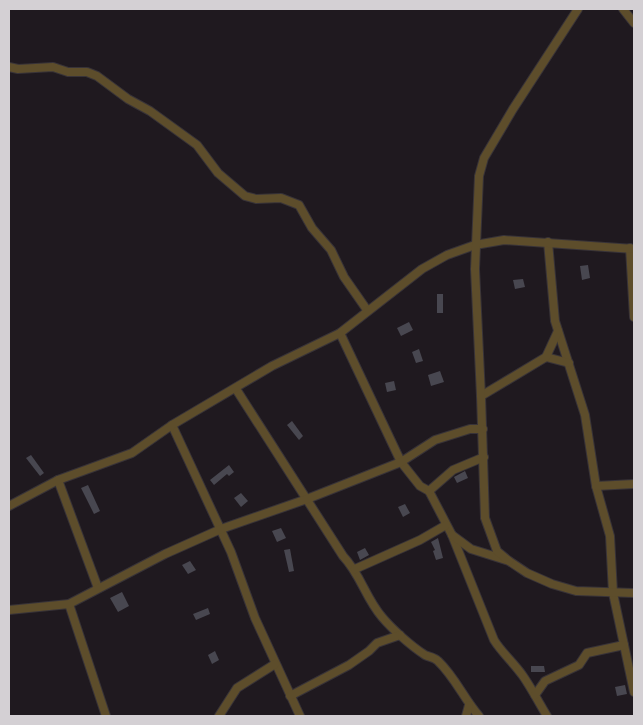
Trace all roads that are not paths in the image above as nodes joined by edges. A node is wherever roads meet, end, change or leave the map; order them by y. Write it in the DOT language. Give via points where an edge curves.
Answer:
graph roads {
  1 [pos="578,9"];
  2 [pos="623,9"];
  3 [pos="634,23"];
  4 [pos="9,67"];
  5 [pos="548,242"];
  6 [pos="475,245"];
  7 [pos="632,249"];
  8 [pos="368,310"];
  9 [pos="634,317"];
  10 [pos="558,331"];
  11 [pos="340,333"];
  12 [pos="546,357"];
  13 [pos="568,363"];
  14 [pos="236,389"];
  15 [pos="482,396"];
  16 [pos="482,415"];
  17 [pos="172,425"];
  18 [pos="470,429"];
  19 [pos="483,429"];
  20 [pos="484,457"];
  21 [pos="401,462"];
  22 [pos="58,480"];
  23 [pos="634,484"];
  24 [pos="596,486"];
  25 [pos="429,491"];
  26 [pos="307,500"];
  27 [pos="9,506"];
  28 [pos="446,525"];
  29 [pos="220,529"];
  30 [pos="452,535"];
  31 [pos="509,561"];
  32 [pos="355,569"];
  33 [pos="98,588"];
  34 [pos="614,593"];
  35 [pos="634,593"];
  36 [pos="69,604"];
  37 [pos="9,610"];
  38 [pos="400,635"];
  39 [pos="624,645"];
  40 [pos="275,664"];
  41 [pos="634,692"];
  42 [pos="535,695"];
  43 [pos="290,696"];
  44 [pos="469,705"];
  45 [pos="106,716"];
  46 [pos="219,716"];
  47 [pos="300,716"];
  48 [pos="466,716"];
  49 [pos="479,716"];
  50 [pos="548,716"];
  1 -- 6 [label="street" via="484,158 479,176"];
  2 -- 3 [label="street"];
  4 -- 8 [label="street" via="53,67 97,76 197,145 218,173 245,196 281,198 299,206"];
  5 -- 6 [label="street" via="504,240"];
  5 -- 7 [label="street"];
  5 -- 10 [label="street"];
  6 -- 8 [label="street" via="432,262"];
  6 -- 15 [label="street"];
  7 -- 9 [label="street"];
  8 -- 11 [label="street"];
  10 -- 12 [label="street"];
  10 -- 13 [label="street"];
  11 -- 14 [label="street" via="272,366"];
  11 -- 21 [label="street"];
  12 -- 13 [label="street"];
  12 -- 15 [label="street"];
  13 -- 24 [label="street" via="581,398"];
  14 -- 17 [label="street"];
  14 -- 26 [label="street"];
  15 -- 16 [label="street"];
  16 -- 18 [label="street"];
  16 -- 19 [label="street"];
  17 -- 22 [label="street" via="132,452"];
  17 -- 29 [label="street"];
  18 -- 19 [label="street"];
  18 -- 21 [label="street" via="435,440"];
  19 -- 20 [label="street"];
  20 -- 25 [label="street" via="453,470"];
  20 -- 31 [label="street" via="484,518 498,551"];
  21 -- 25 [label="street" via="420,486"];
  21 -- 26 [label="street"];
  22 -- 27 [label="street"];
  22 -- 33 [label="street"];
  23 -- 24 [label="street"];
  24 -- 34 [label="street" via="610,536"];
  25 -- 28 [label="street"];
  26 -- 29 [label="street"];
  26 -- 32 [label="street"];
  28 -- 30 [label="street"];
  28 -- 32 [label="street"];
  29 -- 33 [label="street"];
  29 -- 40 [label="street"];
  30 -- 31 [label="street" via="471,548"];
  30 -- 42 [label="street" via="494,640"];
  31 -- 34 [label="street" via="527,573 568,589"];
  32 -- 38 [label="street" via="369,599"];
  33 -- 36 [label="street"];
  34 -- 35 [label="street"];
  34 -- 39 [label="street"];
  36 -- 37 [label="street"];
  36 -- 45 [label="street"];
  38 -- 43 [label="street" via="377,643 348,665"];
  38 -- 44 [label="street" via="436,659 451,675"];
  39 -- 41 [label="street"];
  39 -- 42 [label="street" via="587,653 580,665 545,681"];
  40 -- 43 [label="street"];
  40 -- 46 [label="street" via="237,688"];
  42 -- 50 [label="street"];
  43 -- 47 [label="street"];
  44 -- 48 [label="street"];
  44 -- 49 [label="street"];
}
